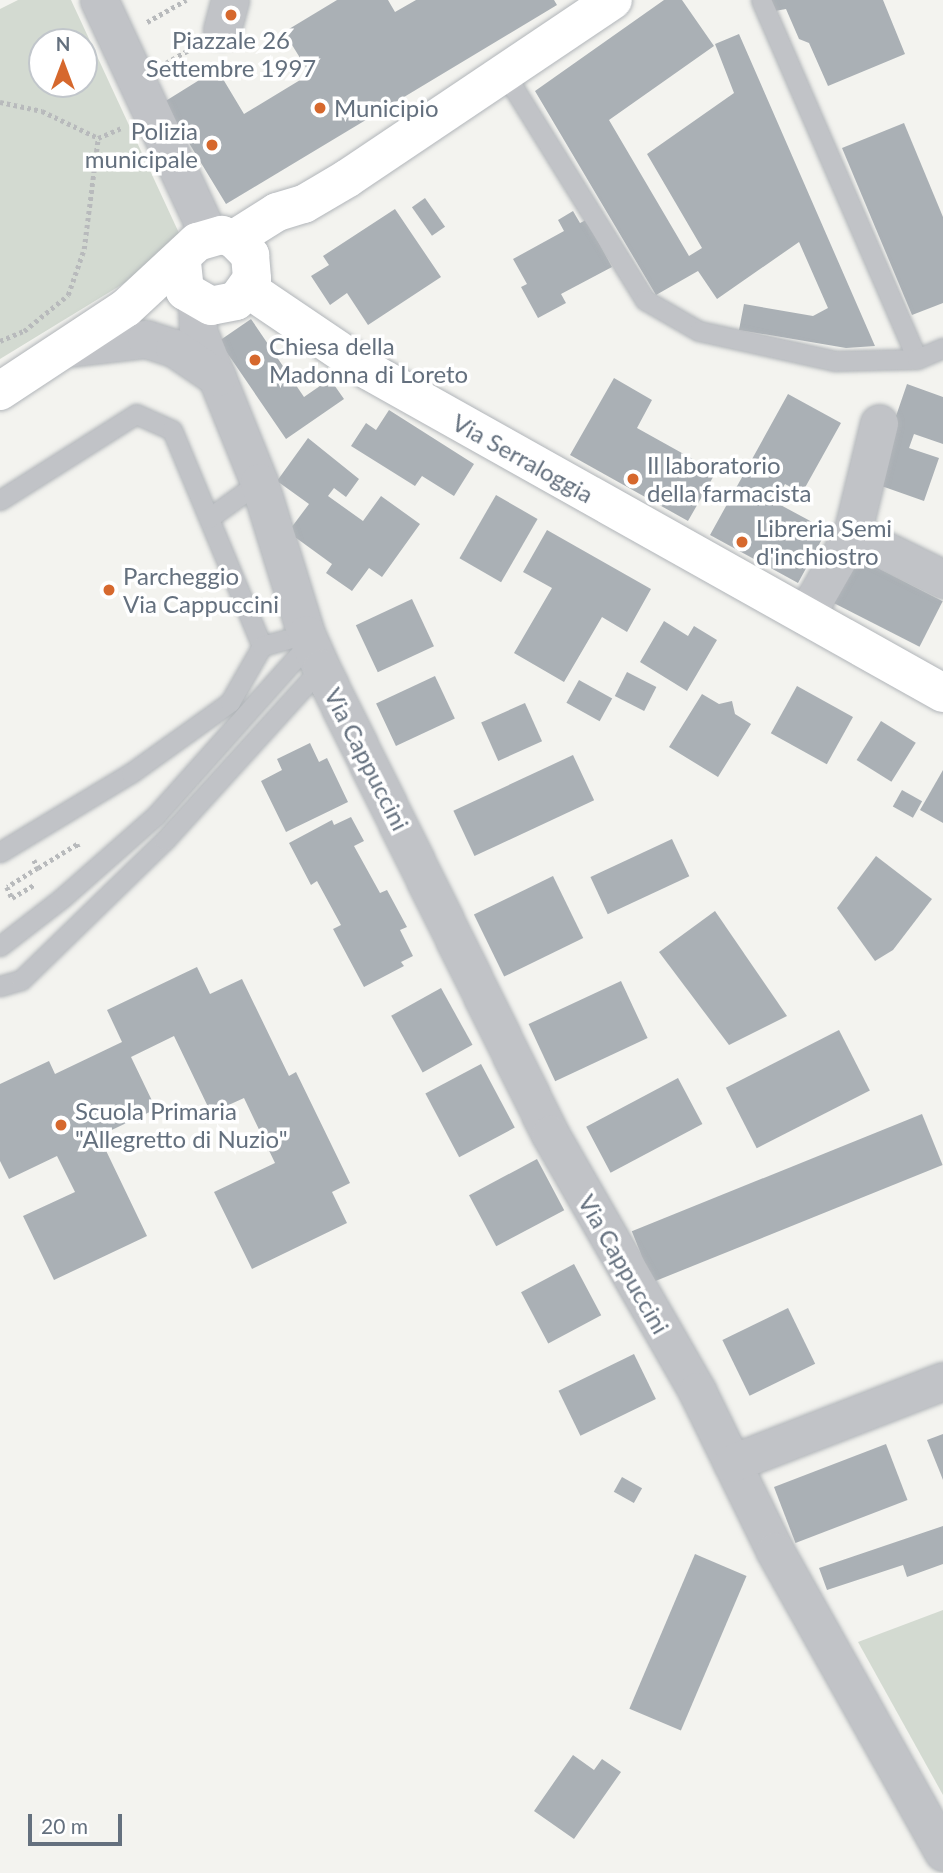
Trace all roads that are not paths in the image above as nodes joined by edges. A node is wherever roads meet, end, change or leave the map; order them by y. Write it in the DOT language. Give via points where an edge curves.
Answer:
graph roads {
  1 [pos="761,0"];
  2 [pos="607,2"];
  3 [pos="111,13"];
  4 [pos="505,74"];
  5 [pos="216,272"];
  6 [pos="68,348"];
  7 [pos="943,348"];
  8 [pos="917,359"];
  9 [pos="215,369"];
  10 [pos="0,391"];
  11 [pos="879,423"];
  12 [pos="259,482"];
  13 [pos="0,500"];
  14 [pos="209,518"];
  15 [pos="852,534"];
  16 [pos="943,579"];
  17 [pos="805,616"];
  18 [pos="262,646"];
  19 [pos="312,648"];
  20 [pos="943,693"];
  21 [pos="0,852"];
  22 [pos="0,946"];
  23 [pos="0,986"];
  24 [pos="943,1381"];
  25 [pos="732,1463"];
  26 [pos="943,1852"];
  1 -- 8 [label="lane"];
  2 -- 4 [label="main road"];
  3 -- 5 [label="street, Via Cappuccini"];
  4 -- 5 [label="main road" via="304,204 277,212"];
  4 -- 8 [label="lane" via="645,300 699,331 835,361"];
  5 -- 6 [label="main road" via="126,308"];
  5 -- 9 [label="street, Via Cappuccini" via="198,331"];
  5 -- 17 [label="main road, Via Serraloggia" via="369,371"];
  6 -- 9 [label="street" via="146,339"];
  6 -- 10 [label="main road"];
  7 -- 8 [label="lane"];
  9 -- 12 [label="street, Via Cappuccini"];
  11 -- 15 [label="street"];
  12 -- 14 [label="lane"];
  12 -- 19 [label="street, Via Cappuccini"];
  13 -- 14 [label="lane" via="136,414 173,430"];
  14 -- 18 [label="lane"];
  15 -- 16 [label="street"];
  15 -- 17 [label="street"];
  17 -- 20 [label="main road, Via Serraloggia"];
  18 -- 19 [label="lane"];
  18 -- 21 [label="lane" via="230,702 131,773"];
  19 -- 22 [label="lane" via="156,815"];
  19 -- 23 [label="lane, Via Cappuccini" via="165,840 21,980"];
  19 -- 25 [label="street, Via Cappuccini" via="550,1134 697,1391"];
  24 -- 25 [label="street"];
  25 -- 26 [label="street, Via Cappuccini" via="775,1551"];
}
